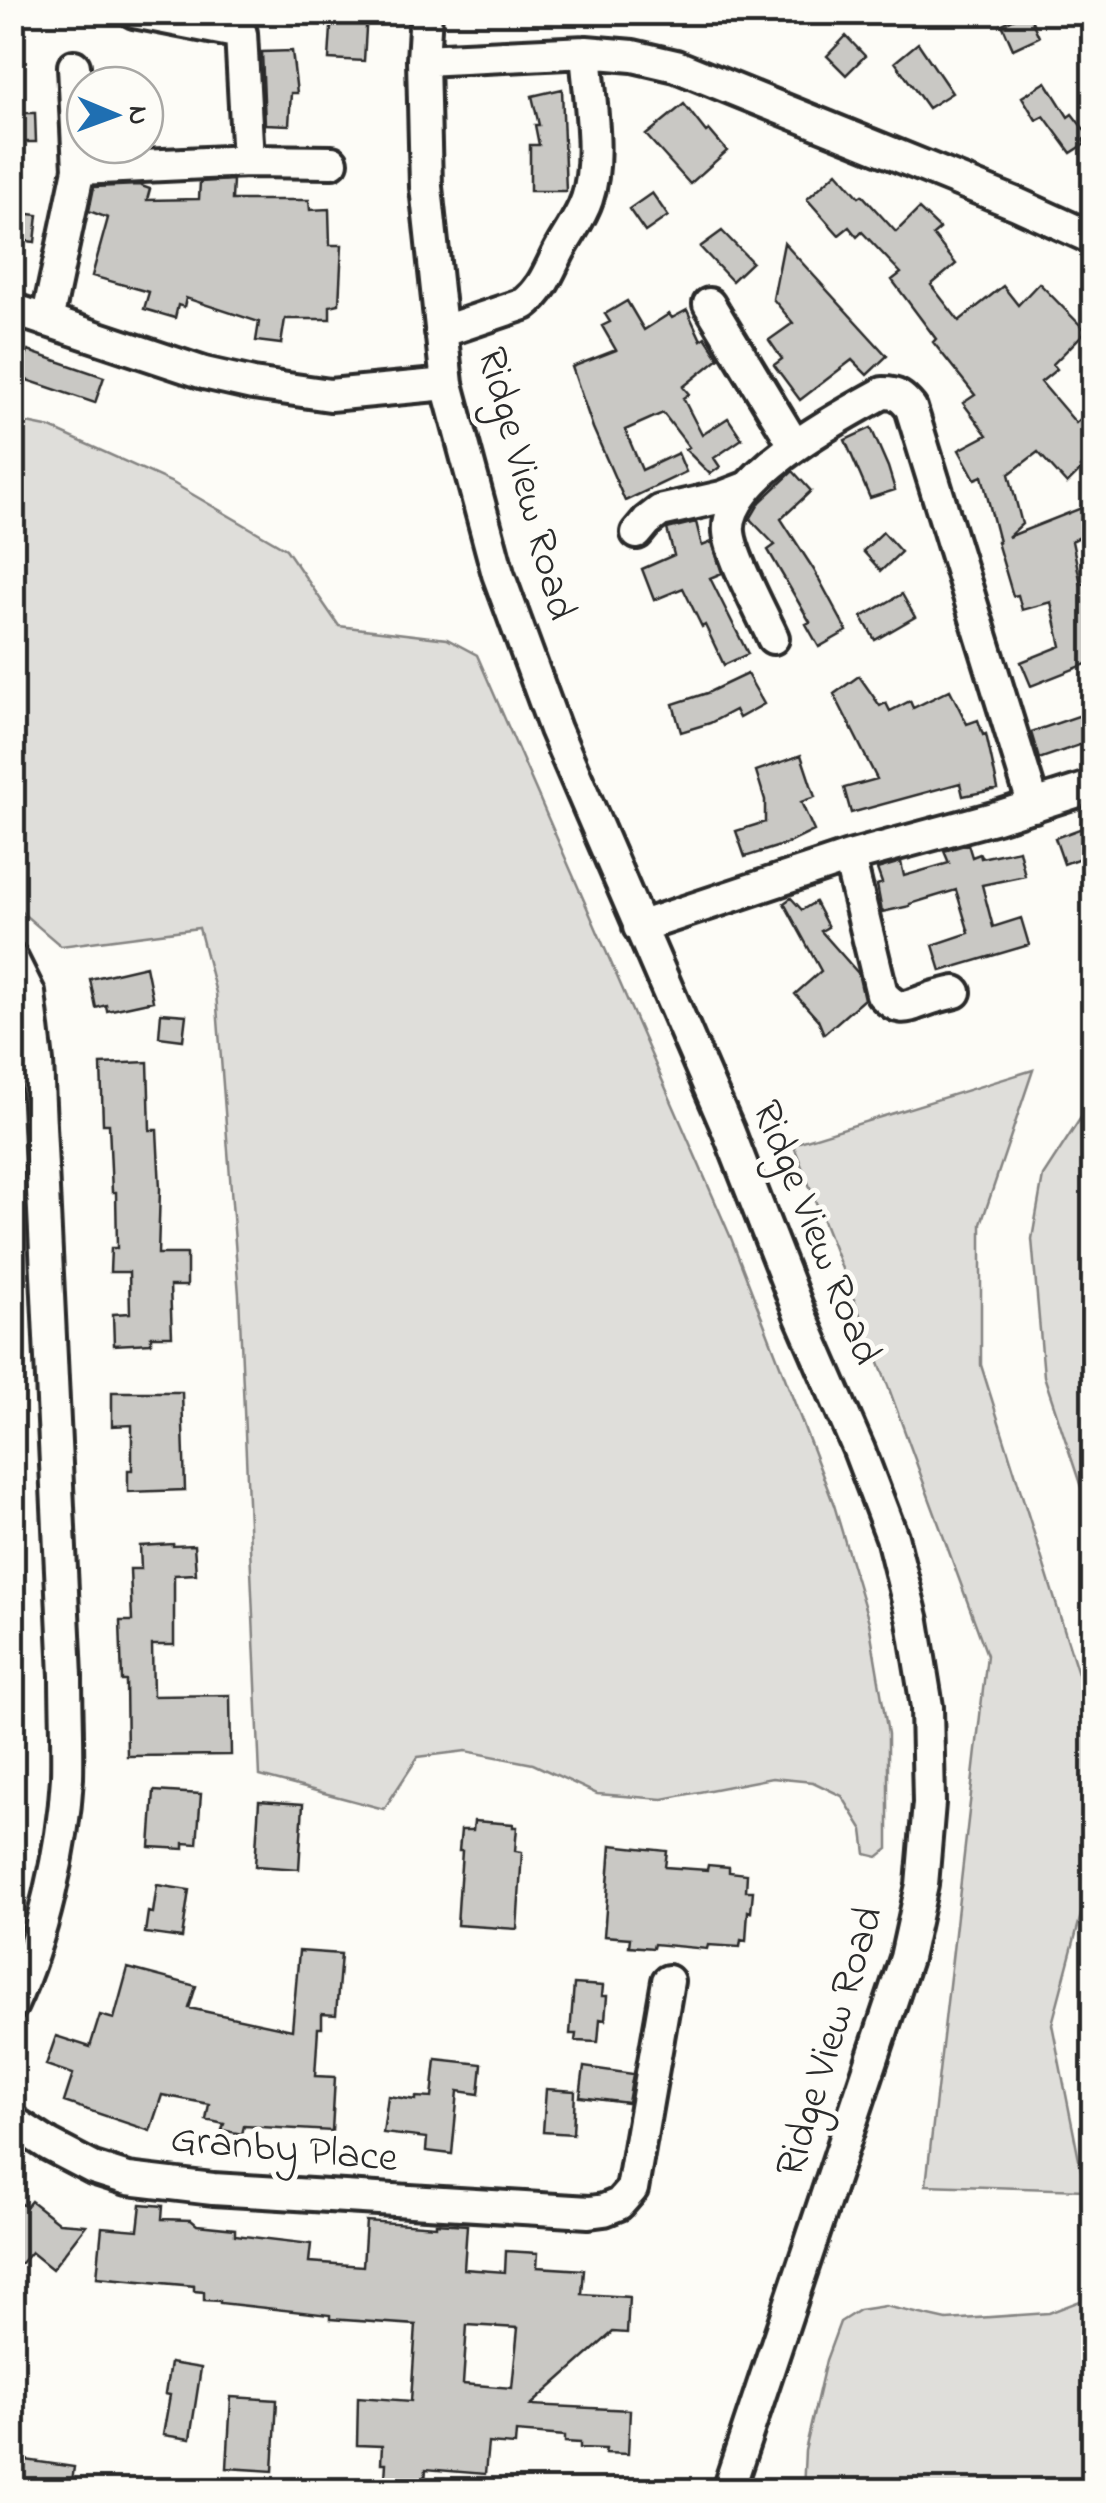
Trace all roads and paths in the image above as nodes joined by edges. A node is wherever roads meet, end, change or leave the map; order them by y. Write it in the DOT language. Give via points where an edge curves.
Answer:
graph roads {
  1 [pos="134,12"];
  2 [pos="426,12"];
  3 [pos="586,52"];
  4 [pos="424,60"];
  5 [pos="248,161"];
  6 [pos="332,162"];
  7 [pos="80,165"];
  8 [pos="80,169"];
  9 [pos="1094,239"];
  10 [pos="709,304"];
  11 [pos="12,309"];
  12 [pos="47,321"];
  13 [pos="441,332"];
  14 [pos="448,384"];
  15 [pos="795,446"];
  16 [pos="748,487"];
  17 [pos="637,534"];
  18 [pos="773,638"];
  19 [pos="1094,786"];
  20 [pos="1034,806"];
  21 [pos="849,857"];
  22 [pos="638,926"];
  23 [pos="12,959"];
  24 [pos="955,992"];
  25 [pos="668,1981"];
  26 [pos="12,2005"];
  27 [pos="12,2120"];
  28 [pos="728,2490"];
  1 -- 5 [label="street" via="241,33"];
  2 -- 4 [label="street, Ridge View Road"];
  3 -- 4 [label="street"];
  3 -- 9 [label="street" via="676,66"];
  3 -- 13 [label="street" via="594,160 586,204 534,296"];
  4 -- 13 [label="street, Ridge View Road" via="426,187"];
  5 -- 6 [label="street"];
  5 -- 8 [label="street"];
  7 -- 8 [label="street"];
  8 -- 12 [label="street"];
  10 -- 15 [label="street"];
  11 -- 12 [label="street"];
  12 -- 14 [label="street" via="253,384 330,396"];
  13 -- 14 [label="street, Ridge View Road"];
  14 -- 22 [label="street, Ridge View Road" via="498,574"];
  15 -- 16 [label="street"];
  15 -- 20 [label="street" via="882,393 902,397 911,408"];
  16 -- 17 [label="street" via="660,511"];
  16 -- 18 [label="street" via="732,510 729,535"];
  19 -- 20 [label="street"];
  20 -- 21 [label="street"];
  21 -- 22 [label="street"];
  21 -- 24 [label="street" via="882,994 902,1007"];
  22 -- 28 [label="street, Ridge View Road" via="892,1537 927,1707 928,1820 906,1958"];
  23 -- 26 [label="street" via="29,993 37,1062 66,1676 60,1842"];
  25 -- 27 [label="street, Granby Place" via="632,2189 604,2210 128,2179 93,2168"];
}
